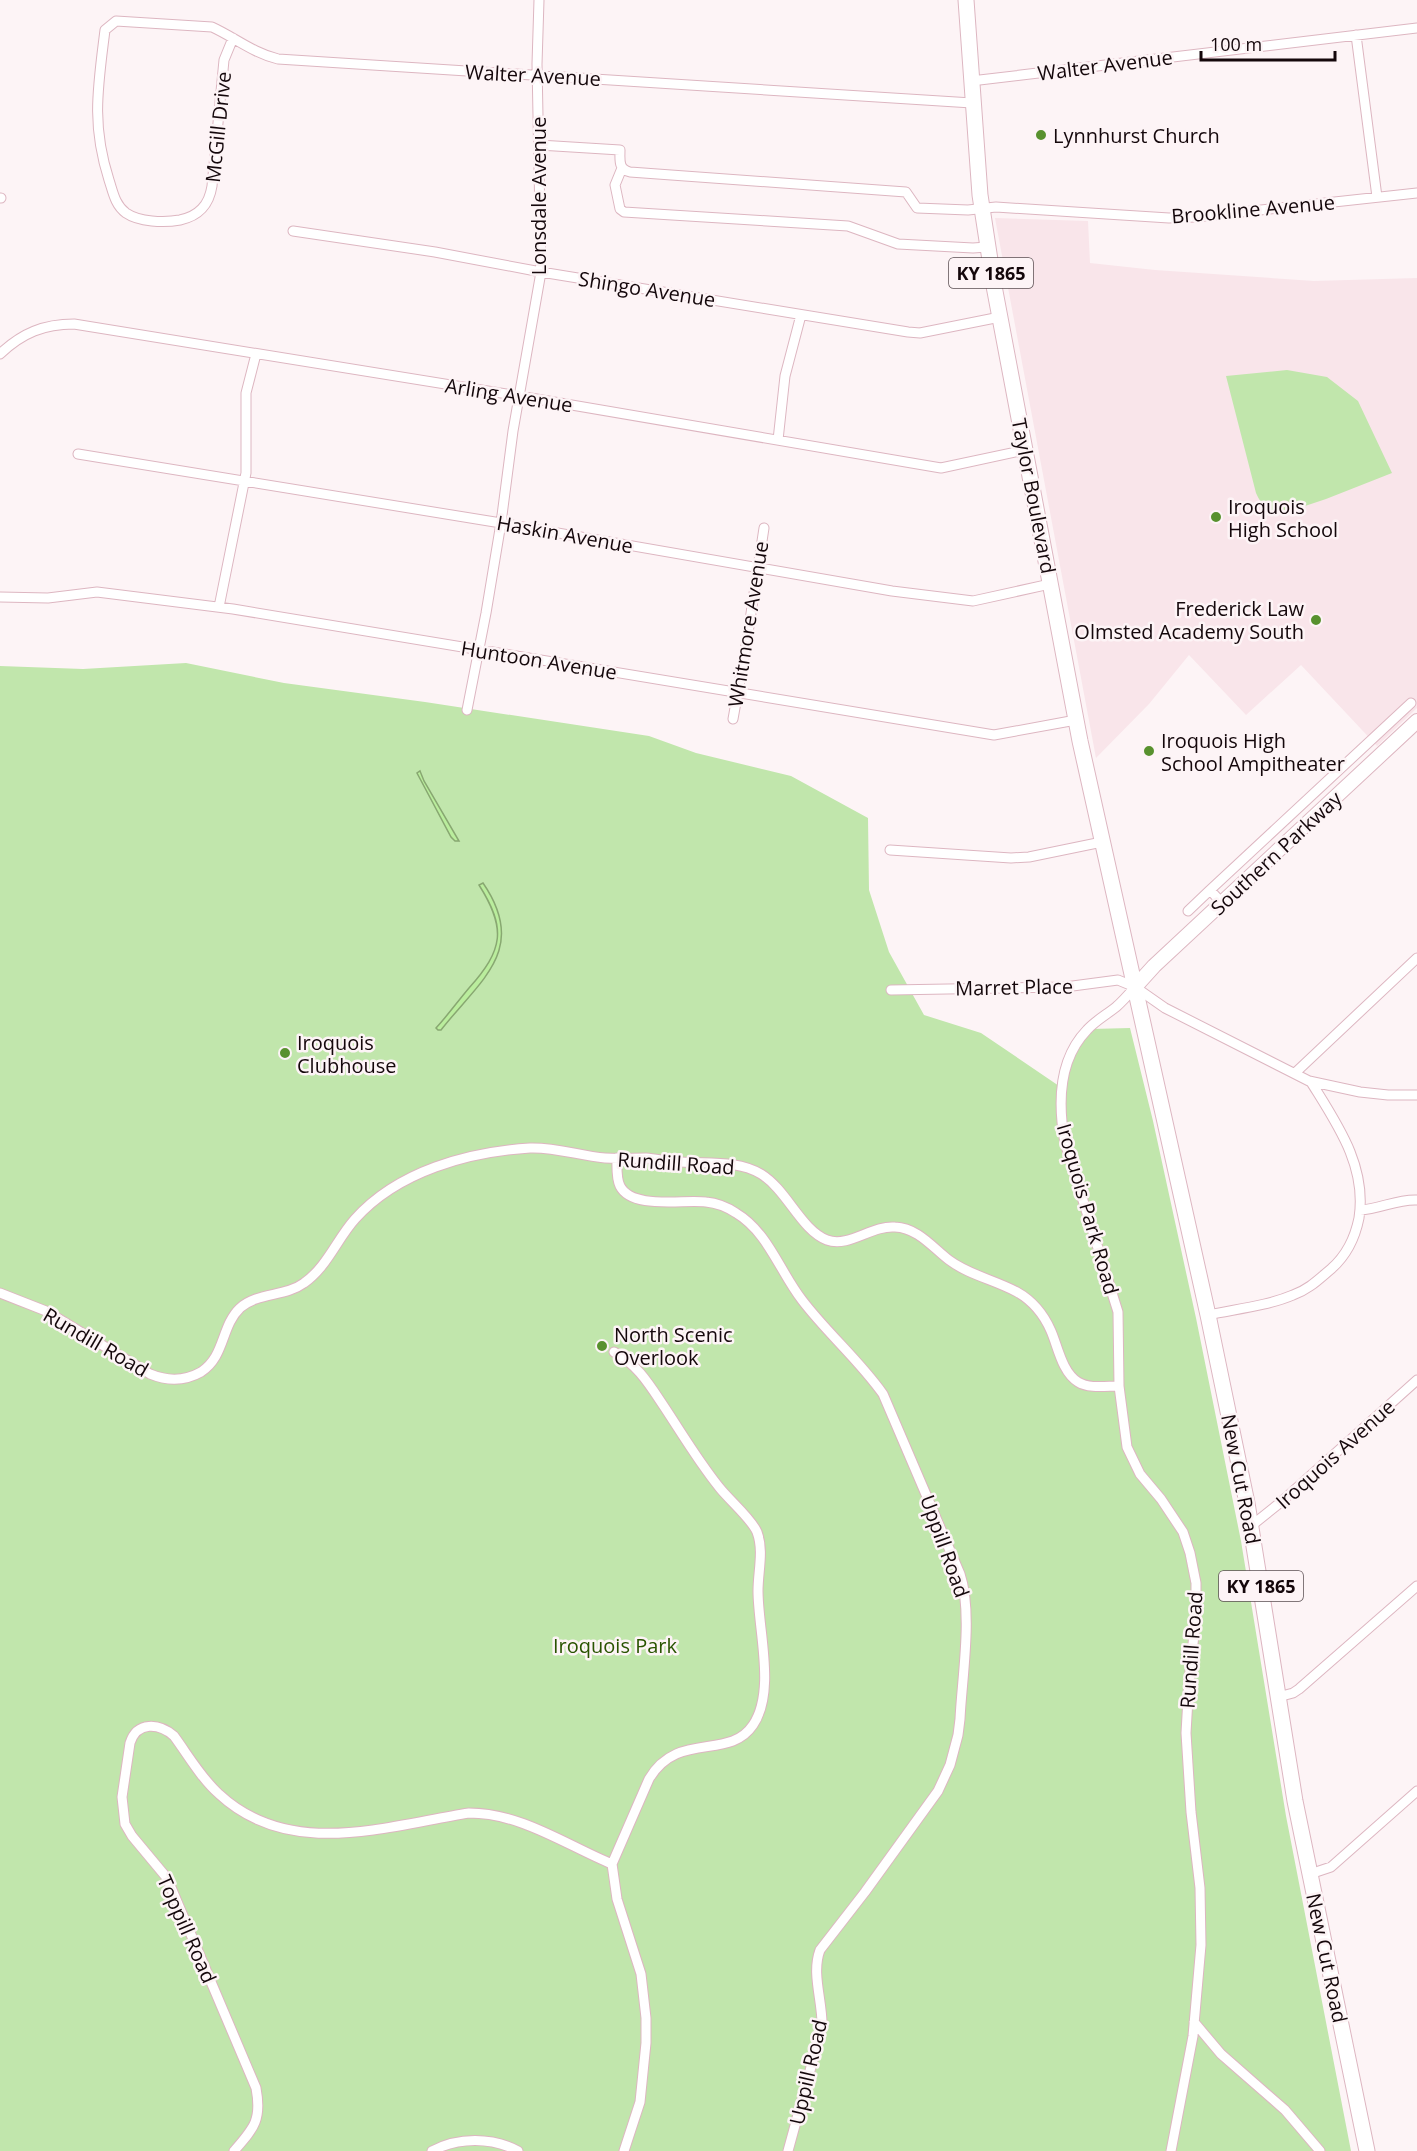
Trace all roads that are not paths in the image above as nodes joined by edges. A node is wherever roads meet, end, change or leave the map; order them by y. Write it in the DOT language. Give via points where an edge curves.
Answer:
graph roads {
  1 [pos="539,0"];
  2 [pos="966,0"];
  3 [pos="1417,28"];
  4 [pos="105,30"];
  5 [pos="1356,35"];
  6 [pos="232,38"];
  7 [pos="538,75"];
  8 [pos="971,81"];
  9 [pos="972,103"];
  10 [pos="539,145"];
  11 [pos="622,168"];
  12 [pos="1417,193"];
  13 [pos="1377,197"];
  14 [pos="981,209"];
  15 [pos="293,231"];
  16 [pos="987,247"];
  17 [pos="541,272"];
  18 [pos="801,315"];
  19 [pos="1000,317"];
  20 [pos="0,354"];
  21 [pos="256,354"];
  22 [pos="519,396"];
  23 [pos="778,440"];
  24 [pos="1025,450"];
  25 [pos="78,454"];
  26 [pos="244,480"];
  27 [pos="501,523"];
  28 [pos="764,528"];
  29 [pos="759,567"];
  30 [pos="1050,584"];
  31 [pos="0,597"];
  32 [pos="219,607"];
  33 [pos="479,650"];
  34 [pos="737,693"];
  35 [pos="1411,703"];
  36 [pos="468,710"];
  37 [pos="733,719"];
  38 [pos="1393,719"];
  39 [pos="1076,720"];
  40 [pos="1417,721"];
  41 [pos="1406,731"];
  42 [pos="1102,842"];
  43 [pos="890,850"];
  44 [pos="1210,890"];
  45 [pos="1222,903"];
  46 [pos="1188,911"];
  47 [pos="1417,958"];
  48 [pos="1136,987"];
  49 [pos="891,990"];
  50 [pos="1295,1073"];
  51 [pos="1311,1082"];
  52 [pos="1417,1095"];
  53 [pos="617,1158"];
  54 [pos="1417,1200"];
  55 [pos="1360,1210"];
  56 [pos="0,1293"];
  57 [pos="1208,1315"];
  58 [pos="614,1352"];
  59 [pos="1417,1380"];
  60 [pos="1119,1386"];
  61 [pos="1251,1526"];
  62 [pos="1417,1586"];
  63 [pos="1278,1697"];
  64 [pos="1417,1791"];
  65 [pos="612,1864"];
  66 [pos="1310,1874"];
  67 [pos="1194,2022"];
  68 [pos="234,2151"];
  69 [pos="432,2151"];
  70 [pos="518,2151"];
  71 [pos="624,2151"];
  72 [pos="788,2151"];
  73 [pos="1171,2151"];
  74 [pos="1320,2151"];
  75 [pos="1367,2151"];
  1 -- 7 [label="street, Lonsdale Avenue"];
  2 -- 8 [label="main road, Taylor Boulevard / KY 1865"];
  3 -- 5 [label="street, Walter Avenue"];
  4 -- 6 [label="street, Walter Avenue" via="116,21 205,26"];
  4 -- 6 [label="street, McGill Drive" via="97,122 103,160 124,212 164,221 194,216 210,197 224,60"];
  5 -- 8 [label="street, Walter Avenue"];
  5 -- 13 [label="street"];
  6 -- 7 [label="street, Walter Avenue" via="278,59"];
  7 -- 9 [label="street, Walter Avenue"];
  7 -- 10 [label="street, Lonsdale Avenue"];
  8 -- 9 [label="main road, Taylor Boulevard / KY 1865"];
  9 -- 14 [label="main road, Taylor Boulevard / KY 1865"];
  10 -- 11 [label="street" via="620,150"];
  10 -- 17 [label="street, Lonsdale Avenue"];
  11 -- 14 [label="street, Brookline Avenue" via="630,172 899,191 906,192 917,208"];
  11 -- 16 [label="street" via="615,184 624,212 848,226 898,243"];
  12 -- 13 [label="street, Brookline Avenue"];
  13 -- 14 [label="street, Brookline Avenue" via="1169,218"];
  14 -- 16 [label="main road, Taylor Boulevard / KY 1865"];
  15 -- 17 [label="street, Shingo Avenue"];
  16 -- 19 [label="main road, Taylor Boulevard / KY 1865"];
  17 -- 18 [label="street, Shingo Avenue"];
  17 -- 22 [label="street, Lonsdale Avenue"];
  18 -- 19 [label="street, Shingo Avenue" via="920,333"];
  18 -- 23 [label="street" via="785,376"];
  19 -- 24 [label="main road, Taylor Boulevard / KY 1865"];
  20 -- 21 [label="street, Arling Avenue" via="30,332 63,324"];
  21 -- 22 [label="street, Arling Avenue"];
  21 -- 26 [label="street" via="246,393"];
  22 -- 23 [label="street, Arling Avenue"];
  22 -- 27 [label="street, Lonsdale Avenue"];
  23 -- 24 [label="street, Arling Avenue" via="941,468"];
  24 -- 30 [label="main road, Taylor Boulevard / KY 1865"];
  25 -- 26 [label="street, Haskin Avenue"];
  26 -- 27 [label="street, Haskin Avenue"];
  26 -- 32 [label="street"];
  27 -- 29 [label="street, Haskin Avenue"];
  27 -- 33 [label="street, Lonsdale Avenue"];
  28 -- 29 [label="street, Whitmore Avenue"];
  29 -- 30 [label="street, Haskin Avenue" via="968,601"];
  29 -- 34 [label="street, Whitmore Avenue"];
  30 -- 39 [label="main road, Taylor Boulevard / KY 1865"];
  31 -- 32 [label="street, Huntoon Avenue" via="48,598 97,592"];
  32 -- 33 [label="street, Huntoon Avenue"];
  33 -- 34 [label="street, Huntoon Avenue"];
  33 -- 36 [label="street, Lonsdale Avenue"];
  34 -- 37 [label="street, Whitmore Avenue"];
  34 -- 39 [label="street, Huntoon Avenue" via="994,735"];
  35 -- 38 [label="street"];
  38 -- 41 [label="street"];
  38 -- 44 [label="street"];
  39 -- 42 [label="main road, Taylor Boulevard / KY 1865"];
  40 -- 41 [label="main road, Southern Parkway"];
  41 -- 45 [label="main road, Southern Parkway"];
  42 -- 43 [label="street" via="1011,858"];
  42 -- 48 [label="main road, Taylor Boulevard / KY 1865"];
  44 -- 45 [label="street"];
  44 -- 46 [label="street"];
  45 -- 48 [label="main road, Southern Parkway"];
  47 -- 50 [label="street"];
  48 -- 49 [label="street, Marret Place" via="1118,980 1065,987"];
  48 -- 50 [label="street" via="1166,1008"];
  48 -- 57 [label="main road, New Cut Road / KY 1865"];
  48 -- 60 [label="street, Iroquois Park Road" via="1078,1039 1066,1068 1060,1099 1065,1143 1118,1312"];
  50 -- 51 [label="street"];
  51 -- 52 [label="street" via="1360,1092"];
  51 -- 55 [label="street" via="1358,1170"];
  53 -- 56 [label="street, Rundill Road" via="535,1148 488,1152 456,1160 400,1184 355,1219 306,1282 241,1307 215,1359 199,1373 181,1379 150,1374 46,1311"];
  53 -- 60 [label="street, Rundill Road" via="746,1168 772,1182 813,1231 828,1240 842,1241 888,1227 910,1230 961,1268 1028,1299 1047,1323 1067,1370 1078,1382"];
  53 -- 72 [label="street, Uppill Road" via="619,1184 630,1196 719,1205 754,1227 802,1301 883,1394 965,1593 960,1719 950,1766 914,1826 820,1950 816,1966 822,2027"];
  54 -- 55 [label="street"];
  55 -- 57 [label="street" via="1345,1254 1312,1285 1285,1298"];
  57 -- 61 [label="main road, New Cut Road / KY 1865"];
  58 -- 65 [label="street" via="640,1371 718,1487 756,1529 760,1542 758,1590 764,1673 756,1721 746,1733 737,1739 675,1754 658,1766"];
  59 -- 61 [label="street, Iroquois Avenue"];
  60 -- 67 [label="street, Rundill Road" via="1130,1455 1183,1532 1196,1583 1186,1718 1201,1921"];
  61 -- 63 [label="main road, New Cut Road / KY 1865"];
  62 -- 63 [label="street" via="1299,1689"];
  63 -- 66 [label="main road, New Cut Road / KY 1865"];
  64 -- 66 [label="street" via="1331,1867"];
  65 -- 68 [label="street, Toppill Road" via="515,1821 481,1813 333,1834 285,1829 253,1817 220,1795 167,1730 153,1726 137,1731 130,1743 125,1773 125,1824 167,1878 256,2088 259,2104 255,2124"];
  65 -- 71 [label="street" via="617,1899 641,1974 646,2018 640,2102"];
  66 -- 75 [label="main road, New Cut Road / KY 1865"];
  67 -- 73 [label="street, Rundill Road"];
  67 -- 74 [label="street" via="1221,2054 1285,2110"];
  69 -- 70 [label="street" via="455,2141 494,2142"];
}
